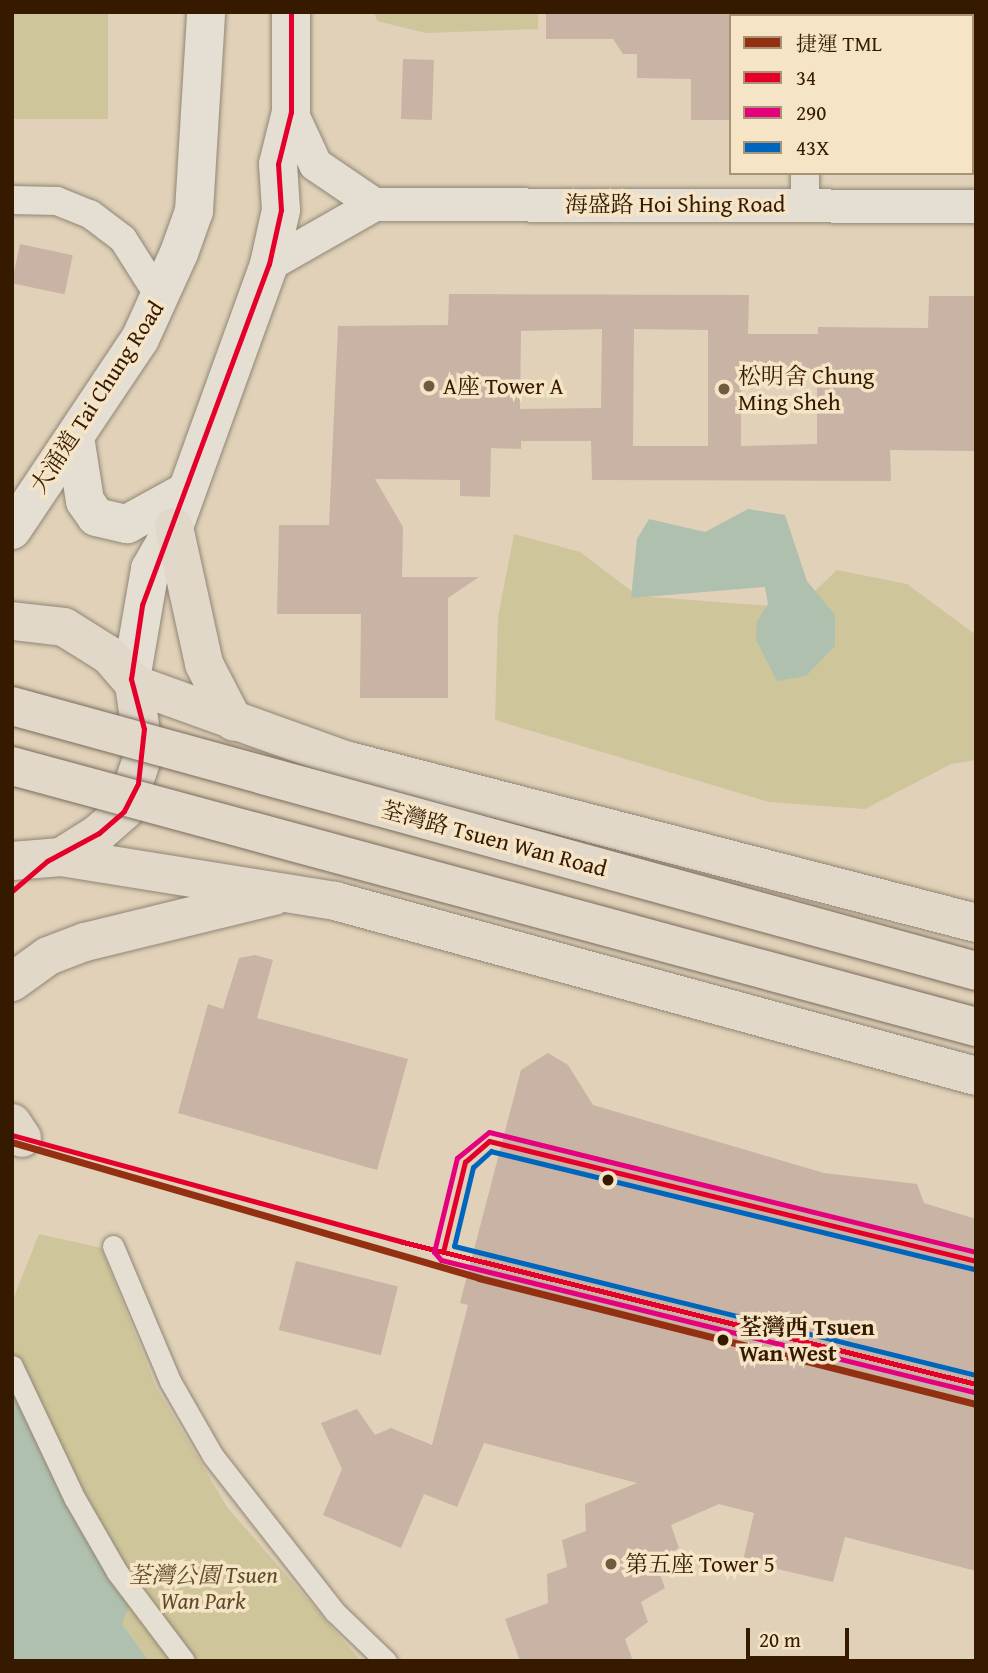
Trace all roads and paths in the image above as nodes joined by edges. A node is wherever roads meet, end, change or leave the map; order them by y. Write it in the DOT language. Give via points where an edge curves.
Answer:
graph roads {
  1 [pos="206,12"];
  2 [pos="291,12"];
  3 [pos="297,164"];
  4 [pos="805,188"];
  5 [pos="12,200"];
  6 [pos="374,204"];
  7 [pos="976,206"];
  8 [pos="269,264"];
  9 [pos="161,299"];
  10 [pos="75,437"];
  11 [pos="187,491"];
  12 [pos="174,527"];
  13 [pos="12,530"];
  14 [pos="12,621"];
  15 [pos="133,681"];
  16 [pos="12,706"];
  17 [pos="234,722"];
  18 [pos="12,766"];
  19 [pos="40,859"];
  20 [pos="12,891"];
  21 [pos="289,892"];
  22 [pos="976,923"];
  23 [pos="976,971"];
  24 [pos="12,982"];
  25 [pos="976,1027"];
  26 [pos="976,1076"];
  27 [pos="113,1246"];
  28 [pos="12,1366"];
  29 [pos="184,1661"];
  30 [pos="386,1661"];
  1 -- 9 [label="main road, 大涌道 Tai Chung Road" via="204,113 195,161 194,211"];
  2 -- 3 [label="main road" via="291,112"];
  3 -- 6 [label="street"];
  3 -- 8 [label="main road"];
  4 -- 6 [label="street, 海盛路 Hoi Shing Road"];
  4 -- 7 [label="street, 海盛路 Hoi Shing Road"];
  5 -- 9 [label="street" via="57,201 90,214 123,239"];
  6 -- 8 [label="street, 海盛路 Hoi Shing Road"];
  8 -- 11 [label="main road"];
  9 -- 10 [label="main road, 大涌道 Tai Chung Road"];
  10 -- 11 [label="main road" via="85,501 96,517 127,524"];
  10 -- 13 [label="main road, 大涌道 Tai Chung Road"];
  11 -- 12 [label="main road"];
  12 -- 15 [label="main road" via="150,569"];
  12 -- 17 [label="main road" via="204,664"];
  14 -- 15 [label="main road" via="64,627 86,638"];
  15 -- 17 [label="main road"];
  15 -- 19 [label="main road" via="144,729 138,783 124,811"];
  16 -- 23 [label="main road, 荃灣路 Tsuen Wan Road, bridge"];
  17 -- 22 [label="main road" via="345,760"];
  18 -- 25 [label="main road, bridge"];
  19 -- 20 [label="main road"];
  19 -- 21 [label="main road"];
  21 -- 24 [label="main road" via="85,942 48,956"];
  21 -- 26 [label="main road"];
  27 -- 30 [label="street" via="170,1381 214,1456 335,1612"];
  28 -- 29 [label="street" via="89,1524"];
}
